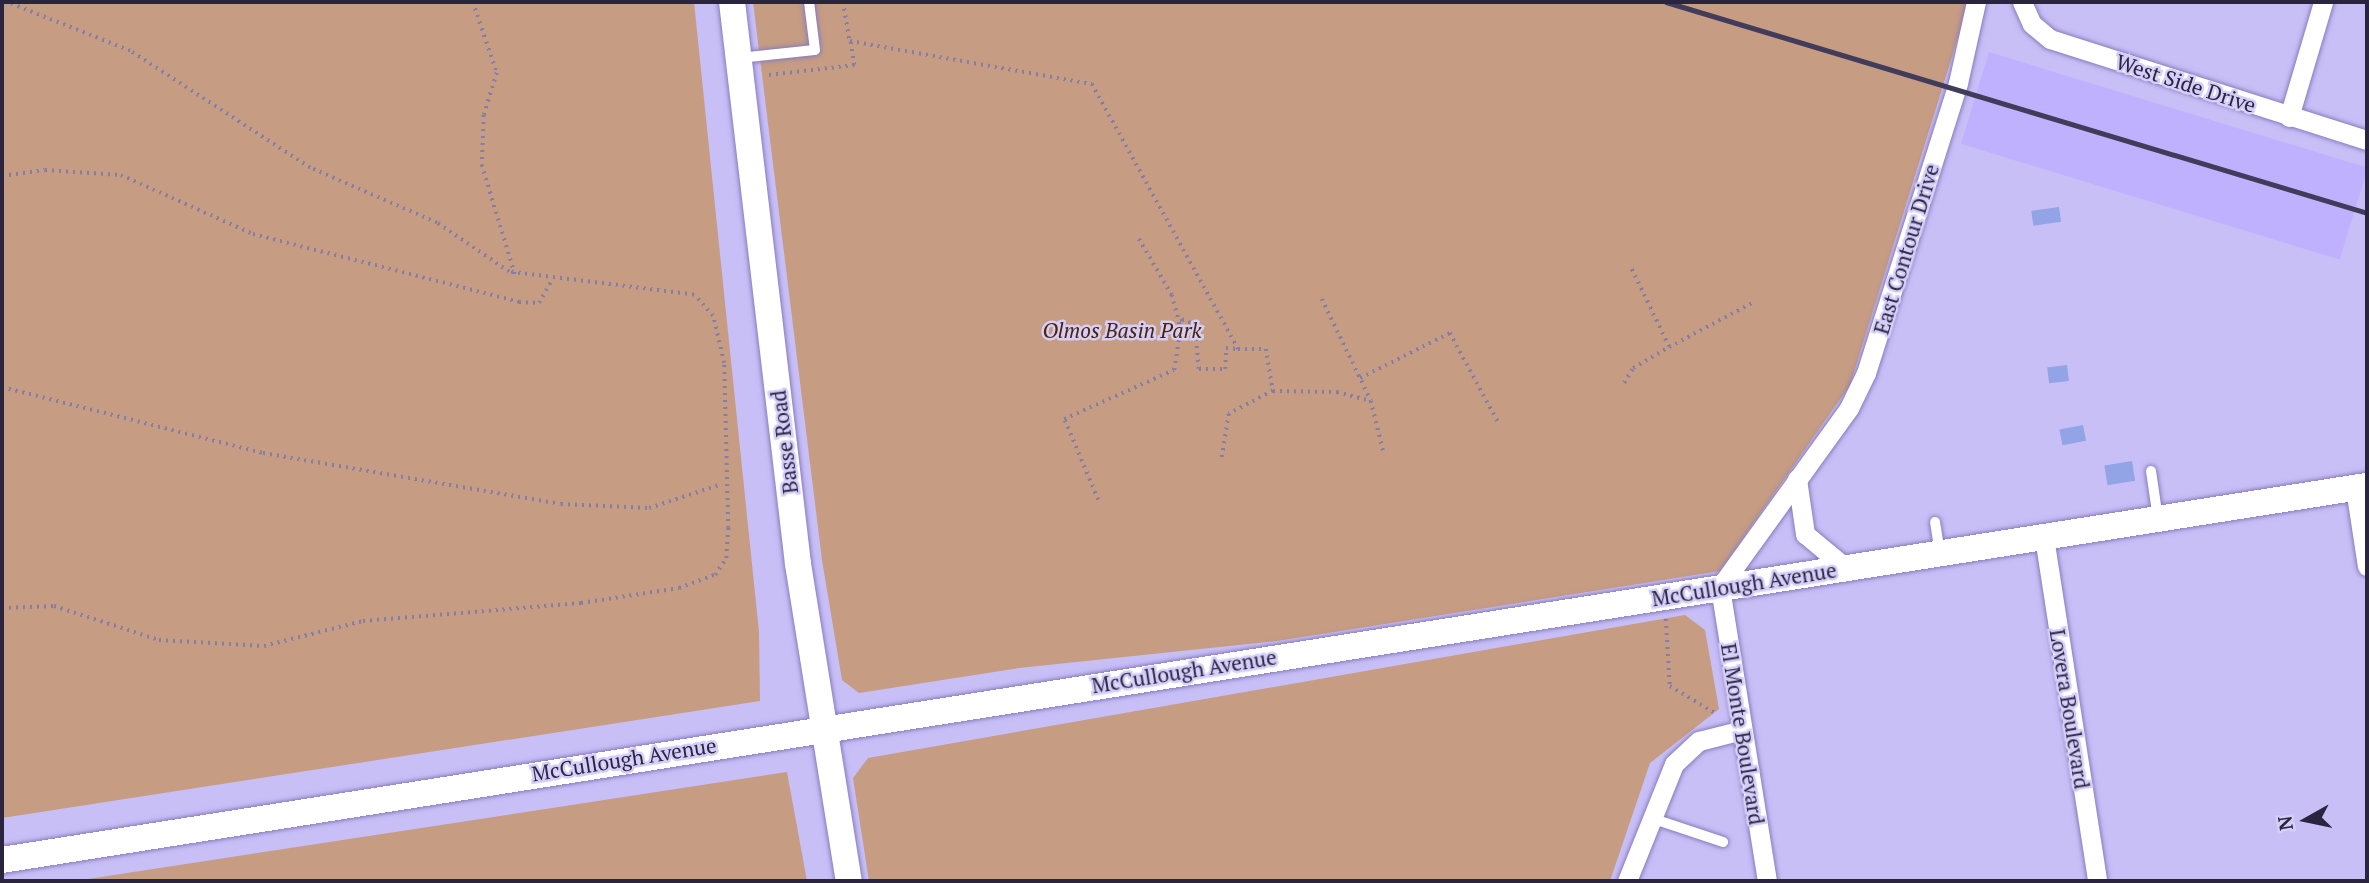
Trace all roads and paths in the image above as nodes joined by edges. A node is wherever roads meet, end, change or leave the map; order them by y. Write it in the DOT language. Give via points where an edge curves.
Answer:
graph roads {
  1 [pos="6,2"];
  2 [pos="28,2"];
  3 [pos="473,2"];
  4 [pos="732,2"];
  5 [pos="809,2"];
  6 [pos="843,2"];
  7 [pos="1976,2"];
  8 [pos="2022,2"];
  9 [pos="2323,2"];
  10 [pos="28,11"];
  11 [pos="850,41"];
  12 [pos="738,58"];
  13 [pos="769,75"];
  14 [pos="2289,117"];
  15 [pos="2367,140"];
  16 [pos="2,176"];
  17 [pos="1139,239"];
  18 [pos="1631,268"];
  19 [pos="515,274"];
  20 [pos="551,281"];
  21 [pos="1322,299"];
  22 [pos="1754,302"];
  23 [pos="1181,327"];
  24 [pos="1670,348"];
  25 [pos="1238,349"];
  26 [pos="1360,377"];
  27 [pos="1624,383"];
  28 [pos="2,387"];
  29 [pos="1273,390"];
  30 [pos="1371,401"];
  31 [pos="1498,422"];
  32 [pos="1384,454"];
  33 [pos="1222,457"];
  34 [pos="2151,471"];
  35 [pos="1797,478"];
  36 [pos="722,484"];
  37 [pos="2361,487"];
  38 [pos="1098,500"];
  39 [pos="2158,519"];
  40 [pos="1935,522"];
  41 [pos="2044,537"];
  42 [pos="1940,553"];
  43 [pos="2367,566"];
  44 [pos="1846,568"];
  45 [pos="1720,587"];
  46 [pos="2,608"];
  47 [pos="1666,617"];
  48 [pos="1717,714"];
  49 [pos="825,727"];
  50 [pos="1742,730"];
  51 [pos="1651,818"];
  52 [pos="1723,842"];
  53 [pos="2,860"];
  54 [pos="849,881"];
  55 [pos="1627,881"];
  56 [pos="1767,881"];
  57 [pos="2097,881"];
  1 -- 10 [label="path"];
  2 -- 10 [label="path"];
  3 -- 19 [label="path" via="497,73 484,115 482,165"];
  4 -- 12 [label="main road, Basse Road"];
  5 -- 12 [label="lane" via="815,50"];
  6 -- 11 [label="path"];
  7 -- 35 [label="street, East Contour Drive" via="1958,83 1866,373"];
  8 -- 14 [label="street, West Side Drive" via="2050,39"];
  9 -- 14 [label="street"];
  10 -- 19 [label="path" via="130,51 310,168 436,223"];
  11 -- 13 [label="path" via="854,65"];
  11 -- 25 [label="path" via="1092,84"];
  12 -- 49 [label="main road, Basse Road" via="798,564"];
  14 -- 15 [label="street, West Side Drive"];
  16 -- 20 [label="path" via="45,170 121,175 253,234 519,302 538,303"];
  17 -- 23 [label="path" via="1172,295"];
  18 -- 24 [label="path"];
  19 -- 20 [label="path"];
  20 -- 36 [label="path" via="654,286 694,295 713,316 724,363"];
  21 -- 26 [label="path"];
  22 -- 24 [label="path"];
  23 -- 25 [label="path" via="1182,319 1195,325 1199,369 1225,369 1226,348"];
  23 -- 38 [label="path" via="1174,370 1064,419"];
  24 -- 27 [label="path" via="1633,368"];
  25 -- 29 [label="path" via="1266,349"];
  26 -- 30 [label="path"];
  26 -- 31 [label="path" via="1450,333"];
  28 -- 36 [label="path" via="263,453 561,504 649,508"];
  29 -- 30 [label="path" via="1337,392"];
  29 -- 33 [label="path" via="1229,414"];
  30 -- 32 [label="path"];
  34 -- 39 [label="lane"];
  35 -- 44 [label="street" via="1805,534"];
  35 -- 45 [label="street, East Contour Drive"];
  36 -- 46 [label="path" via="726,558 715,575 642,595 363,621 264,646 159,640 54,606"];
  37 -- 39 [label="main road, McCullough Avenue"];
  37 -- 43 [label="street"];
  39 -- 41 [label="main road, McCullough Avenue"];
  40 -- 42 [label="lane"];
  41 -- 42 [label="main road, McCullough Avenue"];
  41 -- 57 [label="street, Lovera Boulevard"];
  42 -- 44 [label="main road, McCullough Avenue"];
  44 -- 45 [label="main road, McCullough Avenue"];
  45 -- 49 [label="main road, McCullough Avenue"];
  45 -- 50 [label="street, El Monte Boulevard"];
  47 -- 48 [label="path" via="1670,686"];
  49 -- 53 [label="main road, McCullough Avenue"];
  49 -- 54 [label="main road, Basse Road"];
  50 -- 51 [label="street" via="1686,750 1663,782"];
  50 -- 56 [label="street, El Monte Boulevard"];
  51 -- 52 [label="lane"];
  51 -- 55 [label="street"];
}
